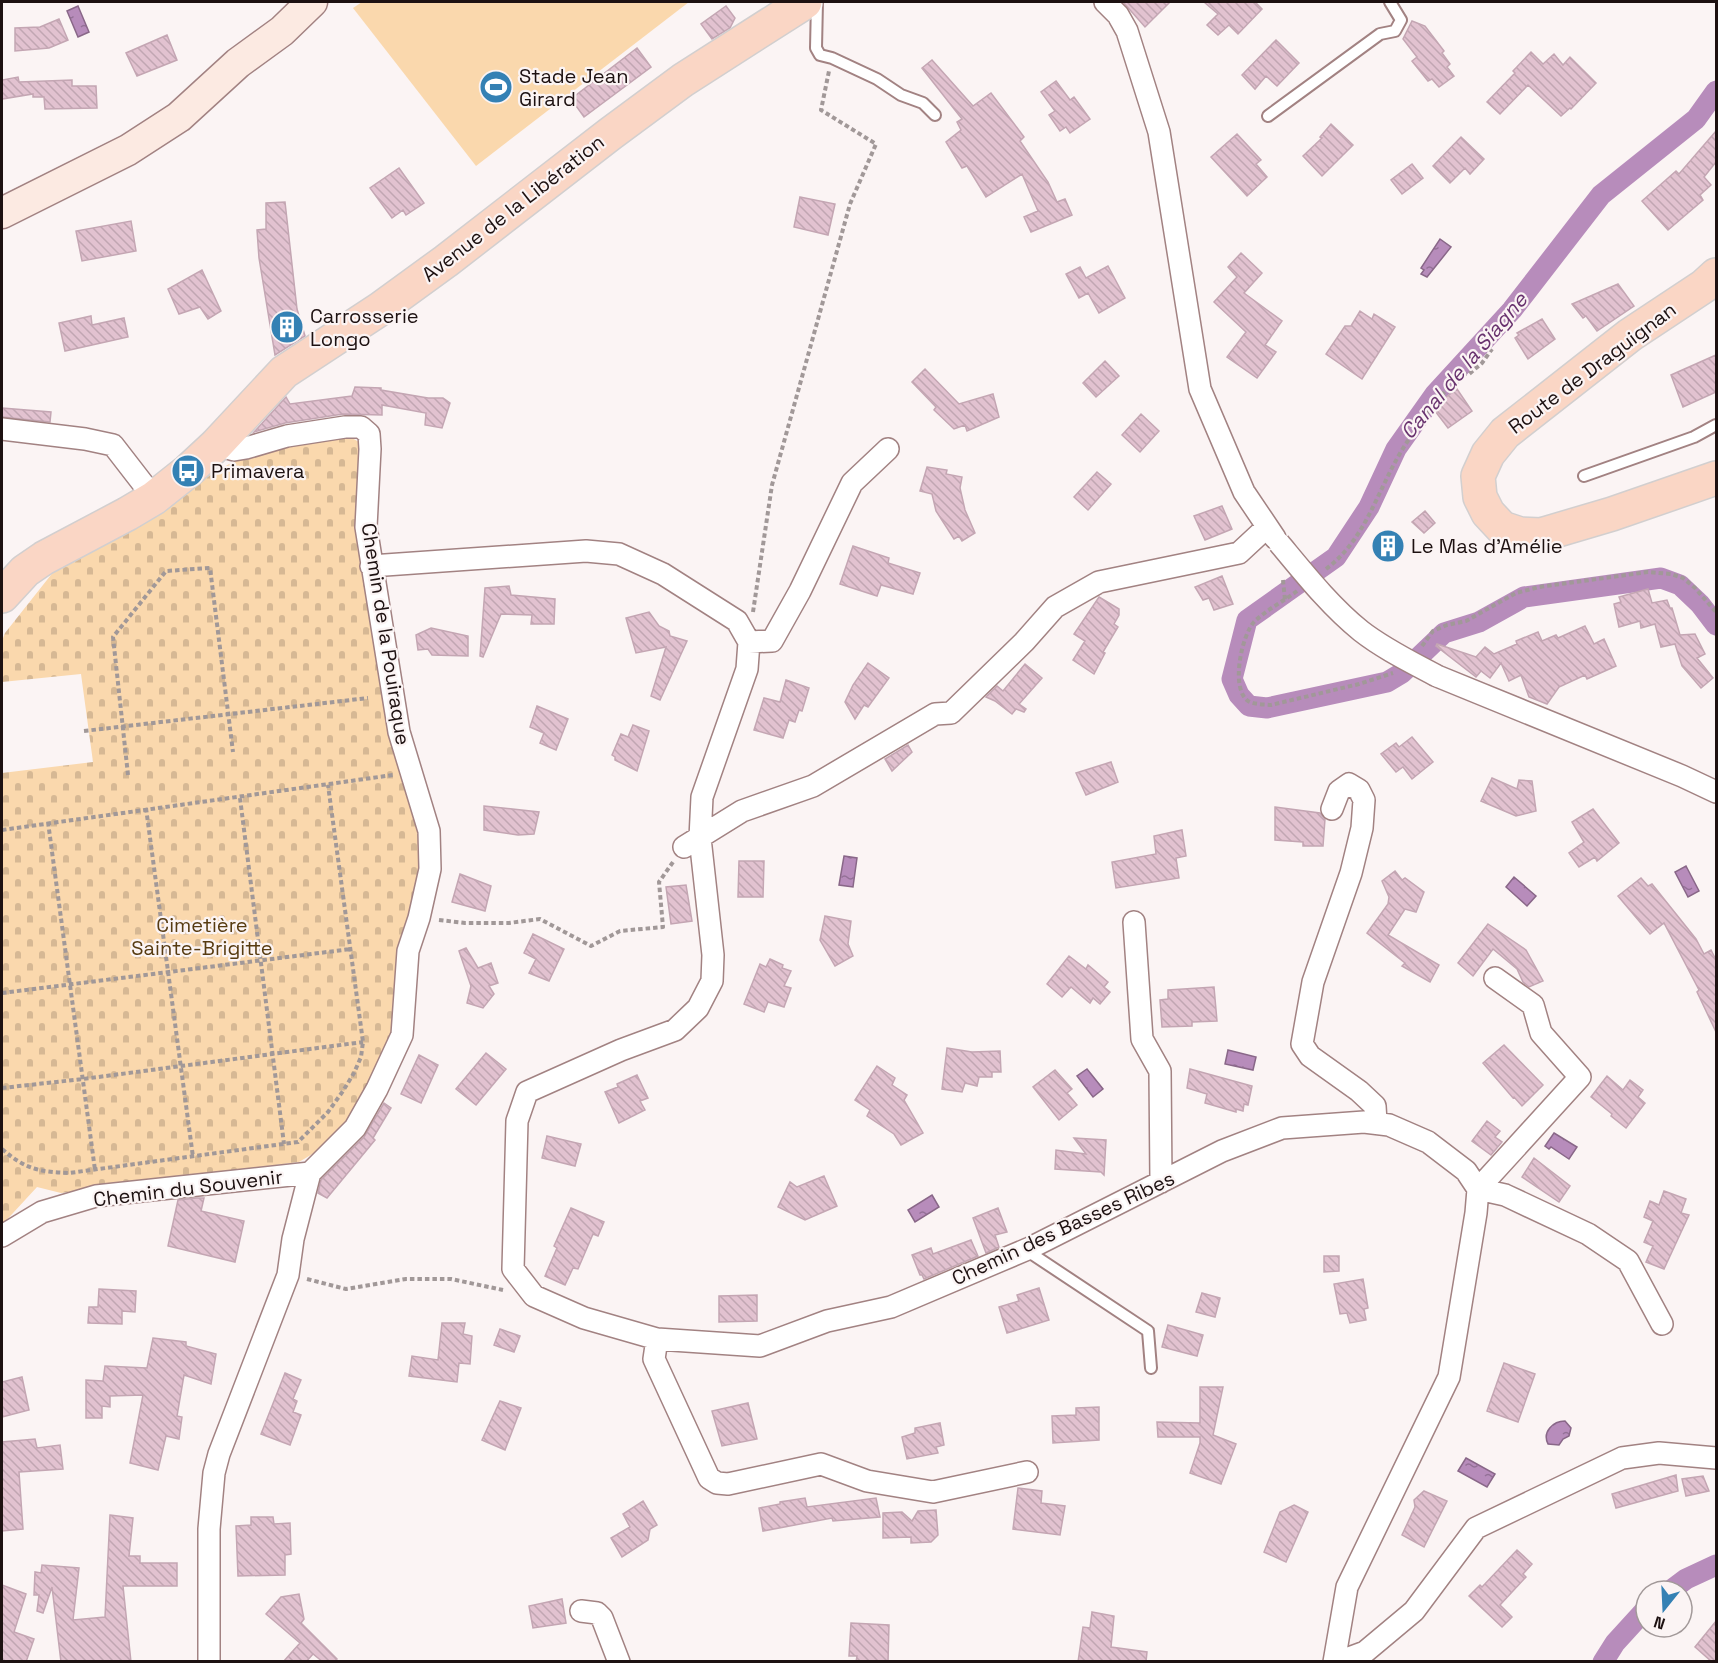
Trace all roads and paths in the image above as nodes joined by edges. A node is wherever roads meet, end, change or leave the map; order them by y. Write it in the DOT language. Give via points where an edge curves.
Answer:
graph roads {
  1 [pos="312,2"];
  2 [pos="805,2"];
  3 [pos="818,2"];
  4 [pos="1105,2"];
  5 [pos="1390,2"];
  6 [pos="832,58"];
  7 [pos="935,115"];
  8 [pos="1269,116"];
  9 [pos="2,213"];
  10 [pos="1716,275"];
  11 [pos="1492,349"];
  12 [pos="1716,425"];
  13 [pos="2,429"];
  14 [pos="216,445"];
  15 [pos="888,449"];
  16 [pos="1584,476"];
  17 [pos="1716,478"];
  18 [pos="154,498"];
  19 [pos="1273,535"];
  20 [pos="371,566"];
  21 [pos="1321,572"];
  22 [pos="1284,582"];
  23 [pos="1302,587"];
  24 [pos="2,596"];
  25 [pos="1285,600"];
  26 [pos="1716,612"];
  27 [pos="749,642"];
  28 [pos="1416,652"];
  29 [pos="1401,668"];
  30 [pos="368,699"];
  31 [pos="228,715"];
  32 [pos="123,727"];
  33 [pos="84,731"];
  34 [pos="233,752"];
  35 [pos="128,775"];
  36 [pos="393,775"];
  37 [pos="328,785"];
  38 [pos="1716,792"];
  39 [pos="240,798"];
  40 [pos="146,808"];
  41 [pos="1332,809"];
  42 [pos="48,822"];
  43 [pos="2,830"];
  44 [pos="692,843"];
  45 [pos="418,918"];
  46 [pos="1134,921"];
  47 [pos="351,949"];
  48 [pos="261,960"];
  49 [pos="168,973"];
  50 [pos="1495,978"];
  51 [pos="70,985"];
  52 [pos="2,993"];
  53 [pos="363,1042"];
  54 [pos="273,1054"];
  55 [pos="180,1066"];
  56 [pos="82,1079"];
  57 [pos="2,1088"];
  58 [pos="1377,1122"];
  59 [pos="284,1144"];
  60 [pos="2,1149"];
  61 [pos="193,1157"];
  62 [pos="95,1170"];
  63 [pos="310,1173"];
  64 [pos="1161,1182"];
  65 [pos="1478,1189"];
  66 [pos="2,1236"];
  67 [pos="1026,1250"];
  68 [pos="288,1275"];
  69 [pos="534,1296"];
  70 [pos="1662,1324"];
  71 [pos="657,1339"];
  72 [pos="1151,1368"];
  73 [pos="1716,1458"];
  74 [pos="1027,1472"];
  75 [pos="581,1611"];
  76 [pos="209,1662"];
  77 [pos="619,1662"];
  78 [pos="1334,1662"];
  79 [pos="1338,1662"];
  1 -- 9 [label="street" via="282,32 238,63 178,117 128,150"];
  2 -- 14 [label="main road, Avenue de la Libération" via="683,81 446,261 284,372"];
  3 -- 6 [label="lane" via="816,48 820,55"];
  4 -- 19 [label="street" via="1127,31 1159,132 1200,389 1244,492"];
  5 -- 8 [label="lane" via="1401,20 1395,31 1380,34"];
  6 -- 7 [label="lane" via="923,103"];
  6 -- 27 [label="path" via="821,110 876,144 850,204 772,485"];
  10 -- 17 [label="main road, Route de Draguignan" via="1630,335 1505,433 1488,454 1478,476 1480,497 1502,528 1541,536"];
  11 -- 21 [label="path" via="1482,363 1469,374 1461,374 1432,406 1402,450 1355,540"];
  12 -- 16 [label="lane" via="1694,437"];
  13 -- 18 [label="street" via="113,445"];
  14 -- 18 [label="main road, Avenue de la Libération"];
  14 -- 20 [label="street, Chemin de la Pouiraque" via="234,450 345,426 361,428 369,434 366,527"];
  15 -- 27 [label="street" via="852,483 772,640"];
  18 -- 24 [label="main road, Avenue de la Libération" via="44,558 25,571"];
  19 -- 38 [label="street, bridge" via="1321,592 1361,631 1399,656 1437,676"];
  19 -- 44 [label="street" via="1239,553 1099,582 1055,607 951,713 935,714 813,786 742,810"];
  20 -- 27 [label="street" via="586,551 619,554 663,574 738,621"];
  20 -- 45 [label="street, Chemin de la Pouiraque" via="399,732 429,831 430,869"];
  22 -- 25 [label="path"];
  23 -- 25 [label="path"];
  25 -- 29 [label="path" via="1253,622 1247,634 1238,685 1247,700 1271,705 1384,677"];
  26 -- 28 [label="path" via="1695,588 1671,574 1602,577 1516,592 1466,621 1433,632"];
  27 -- 44 [label="street, Chemin des Basses Ribes" via="747,669 702,797"];
  30 -- 31 [label="path"];
  31 -- 32 [label="path"];
  31 -- 32 [label="path" via="210,568 166,571 113,638"];
  31 -- 34 [label="path"];
  32 -- 33 [label="path"];
  32 -- 35 [label="path"];
  36 -- 37 [label="path"];
  37 -- 39 [label="path"];
  37 -- 47 [label="path"];
  39 -- 40 [label="path"];
  39 -- 48 [label="path"];
  40 -- 42 [label="path"];
  40 -- 49 [label="path"];
  41 -- 58 [label="street" via="1339,791 1349,784 1359,790 1364,800 1357,851 1313,982 1302,1044 1310,1056 1375,1106"];
  42 -- 43 [label="path"];
  42 -- 51 [label="path"];
  44 -- 45 [label="path" via="659,882 663,927 620,931 591,946 540,919 465,923"];
  44 -- 69 [label="street, Chemin des Basses Ribes" via="713,955 712,981 698,1008 675,1030 527,1092 518,1120 513,1269"];
  45 -- 63 [label="street, Chemin de la Pouiraque" via="408,951 402,1035 356,1128"];
  46 -- 64 [label="street" via="1142,1039 1160,1071"];
  47 -- 48 [label="path"];
  47 -- 53 [label="path"];
  48 -- 49 [label="path"];
  48 -- 54 [label="path"];
  49 -- 51 [label="path"];
  49 -- 55 [label="path"];
  50 -- 65 [label="street" via="1533,1005 1542,1033 1580,1077"];
  51 -- 52 [label="path"];
  51 -- 56 [label="path"];
  53 -- 54 [label="path"];
  53 -- 59 [label="path" via="354,1073 328,1112 298,1142"];
  54 -- 55 [label="path"];
  54 -- 59 [label="path"];
  55 -- 56 [label="path"];
  55 -- 61 [label="path"];
  56 -- 57 [label="path"];
  56 -- 62 [label="path"];
  58 -- 64 [label="street, Chemin des Basses Ribes" via="1282,1128 1222,1151"];
  58 -- 65 [label="street, Chemin des Basses Ribes" via="1428,1142 1466,1171"];
  59 -- 61 [label="path"];
  60 -- 62 [label="path" via="29,1168 69,1173"];
  61 -- 62 [label="path"];
  63 -- 66 [label="street, Chemin du Souvenir" via="96,1196 42,1212"];
  63 -- 68 [label="street"];
  64 -- 67 [label="street, Chemin des Basses Ribes"];
  65 -- 70 [label="street" via="1505,1195 1577,1229 1628,1261"];
  65 -- 78 [label="street" via="1449,1377 1347,1587"];
  67 -- 71 [label="street, Chemin des Basses Ribes" via="891,1307 827,1321 760,1346"];
  67 -- 72 [label="lane" via="1148,1331"];
  68 -- 69 [label="path" via="346,1289 406,1279 451,1279"];
  68 -- 76 [label="street" via="214,1473 209,1529"];
  69 -- 71 [label="street, Chemin des Basses Ribes" via="585,1318"];
  71 -- 74 [label="street" via="654,1359 709,1478 717,1483 821,1464 867,1481 933,1492"];
  73 -- 79 [label="street" via="1659,1453 1622,1458 1476,1528 1414,1611 1365,1652"];
  75 -- 77 [label="street" via="597,1613 602,1618"];
}
